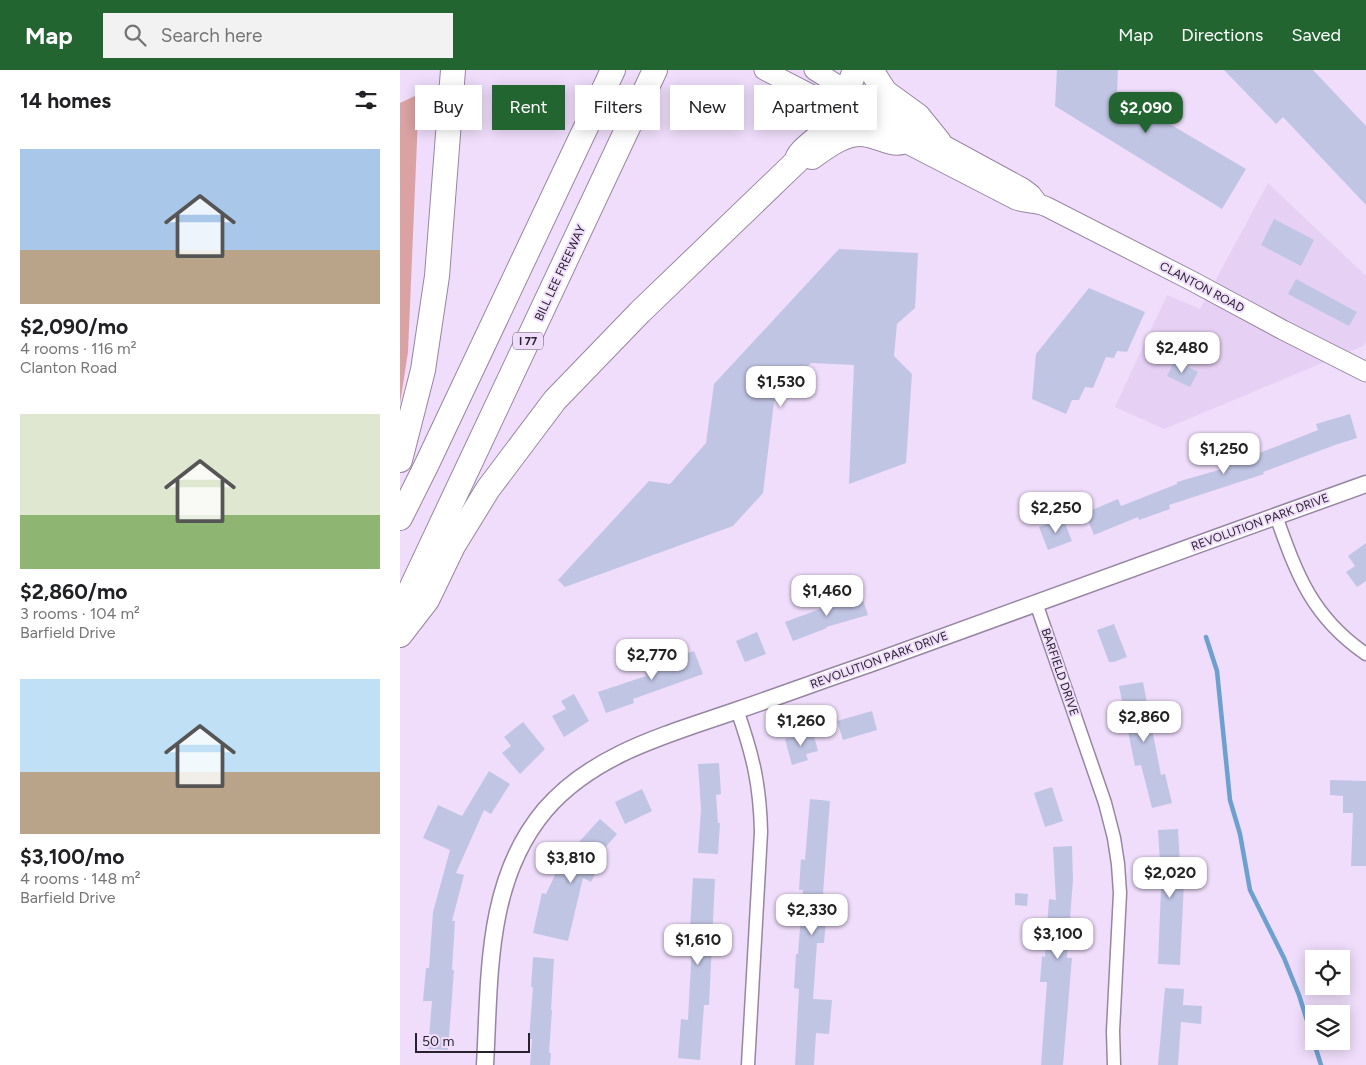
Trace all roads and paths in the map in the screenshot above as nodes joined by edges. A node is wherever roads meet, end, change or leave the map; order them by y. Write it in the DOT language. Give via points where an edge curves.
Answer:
graph roads {
  1 [pos="452,70"];
  2 [pos="613,70"];
  3 [pos="655,70"];
  4 [pos="764,70"];
  5 [pos="814,70"];
  6 [pos="871,70"];
  7 [pos="826,85"];
  8 [pos="838,85"];
  9 [pos="877,107"];
  10 [pos="877,119"];
  11 [pos="826,130"];
  12 [pos="902,142"];
  13 [pos="939,142"];
  14 [pos="797,161"];
  15 [pos="1037,202"];
  16 [pos="1366,372"];
  17 [pos="400,460"];
  18 [pos="1366,484"];
  19 [pos="1276,516"];
  20 [pos="400,518"];
  21 [pos="1036,603"];
  22 [pos="400,612"];
  23 [pos="400,635"];
  24 [pos="1366,654"];
  25 [pos="737,710"];
  26 [pos="485,1065"];
  27 [pos="748,1065"];
  28 [pos="1114,1065"];
  1 -- 17 [label="highway" via="435,285 423,370"];
  2 -- 20 [label="highway"];
  3 -- 22 [label="highway, BILL LEE FREEWAY / I 77"];
  4 -- 7 [label="main road, CLANTON ROAD"];
  5 -- 8 [label="main road, CLANTON ROAD"];
  6 -- 13 [label="highway" via="885,92 918,116"];
  9 -- 13 [label="main road, CLANTON ROAD"];
  10 -- 12 [label="main road, CLANTON ROAD"];
  11 -- 14 [label="highway" via="798,155"];
  12 -- 14 [label="highway" via="891,142 868,134 854,135 829,145 804,162"];
  12 -- 15 [label="main road, CLANTON ROAD" via="1016,200"];
  13 -- 15 [label="main road, CLANTON ROAD" via="1023,188"];
  14 -- 23 [label="highway" via="640,312 555,400 488,489 453,546 427,600"];
  15 -- 16 [label="main road, CLANTON ROAD"];
  18 -- 19 [label="street, REVOLUTION PARK DRIVE"];
  19 -- 21 [label="street, REVOLUTION PARK DRIVE"];
  19 -- 24 [label="street" via="1295,569 1311,599 1334,628"];
  21 -- 25 [label="street, REVOLUTION PARK DRIVE"];
  21 -- 28 [label="street, BARFIELD DRIVE" via="1114,838 1120,893"];
  25 -- 26 [label="street, REVOLUTION PARK DRIVE" via="604,761 566,788 544,811 512,864 498,906 493,936"];
  25 -- 27 [label="street" via="755,767 761,832"];
}
